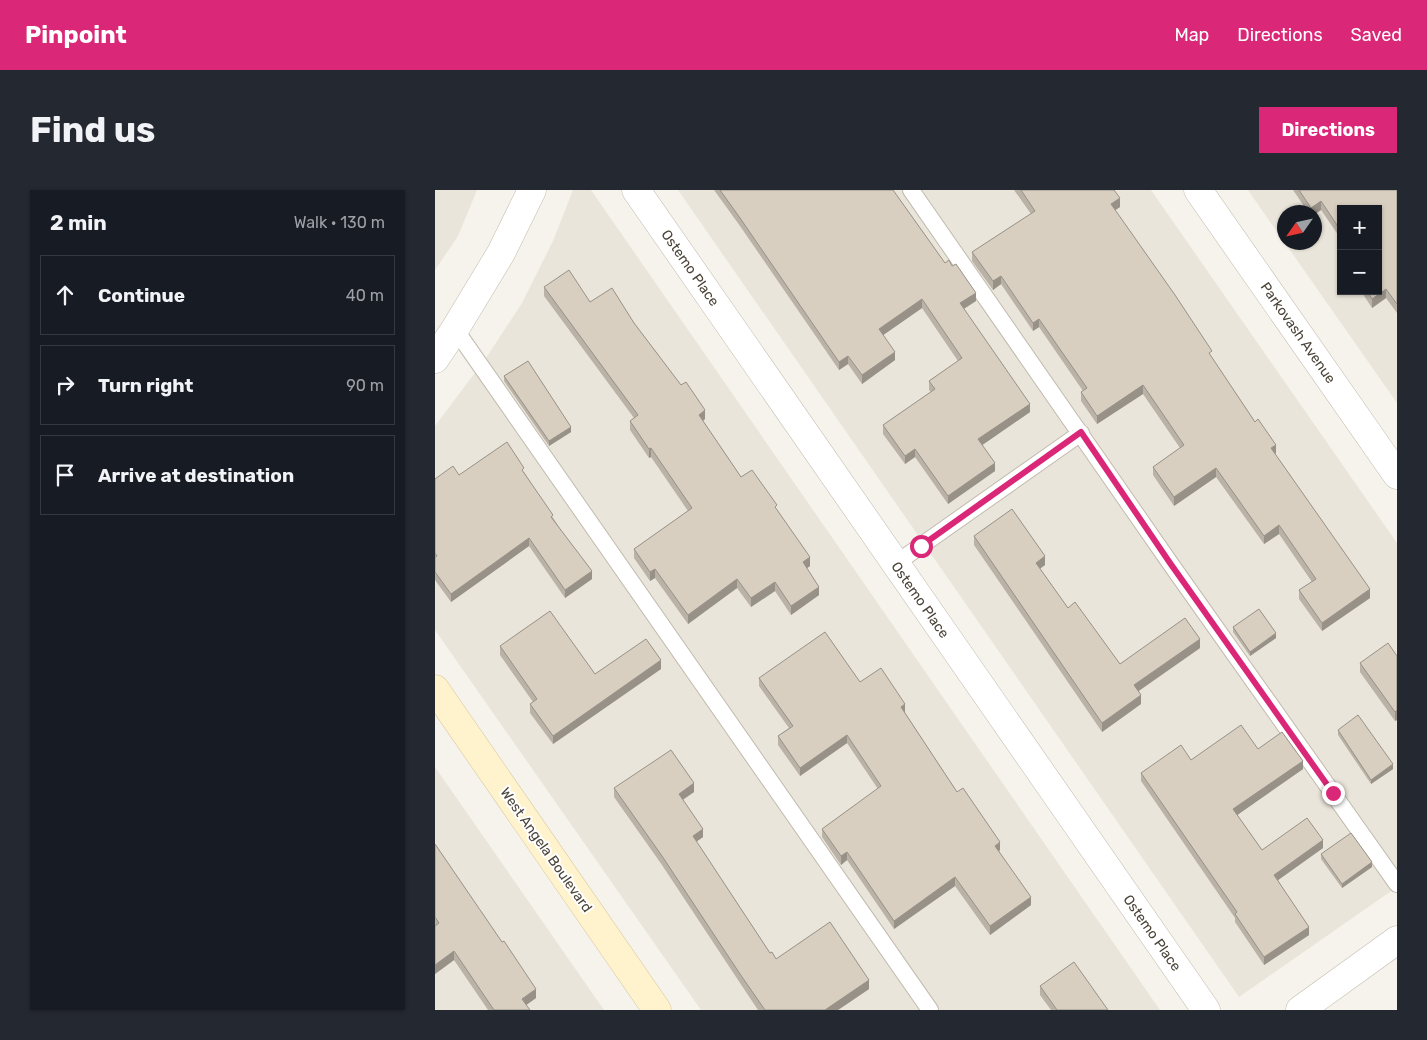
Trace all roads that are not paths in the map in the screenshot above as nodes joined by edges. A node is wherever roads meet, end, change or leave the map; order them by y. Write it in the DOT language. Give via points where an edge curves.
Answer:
graph roads {
  1 [pos="533,190"];
  2 [pos="636,190"];
  3 [pos="911,190"];
  4 [pos="1198,190"];
  5 [pos="455,329"];
  6 [pos="435,359"];
  7 [pos="1081,432"];
  8 [pos="1397,475"];
  9 [pos="895,564"];
  10 [pos="435,690"];
  11 [pos="1397,884"];
  12 [pos="1397,940"];
  13 [pos="657,1010"];
  14 [pos="930,1010"];
  15 [pos="1206,1010"];
  16 [pos="1300,1010"];
  1 -- 5 [label="street" via="501,253"];
  2 -- 9 [label="street, Ostemo Place"];
  3 -- 7 [label="lane"];
  4 -- 8 [label="street, Parkovash Avenue"];
  5 -- 6 [label="street"];
  5 -- 14 [label="lane"];
  7 -- 9 [label="lane"];
  7 -- 11 [label="lane"];
  9 -- 15 [label="street, Ostemo Place"];
  10 -- 13 [label="street, West Angela Boulevard"];
  12 -- 16 [label="street"];
}
